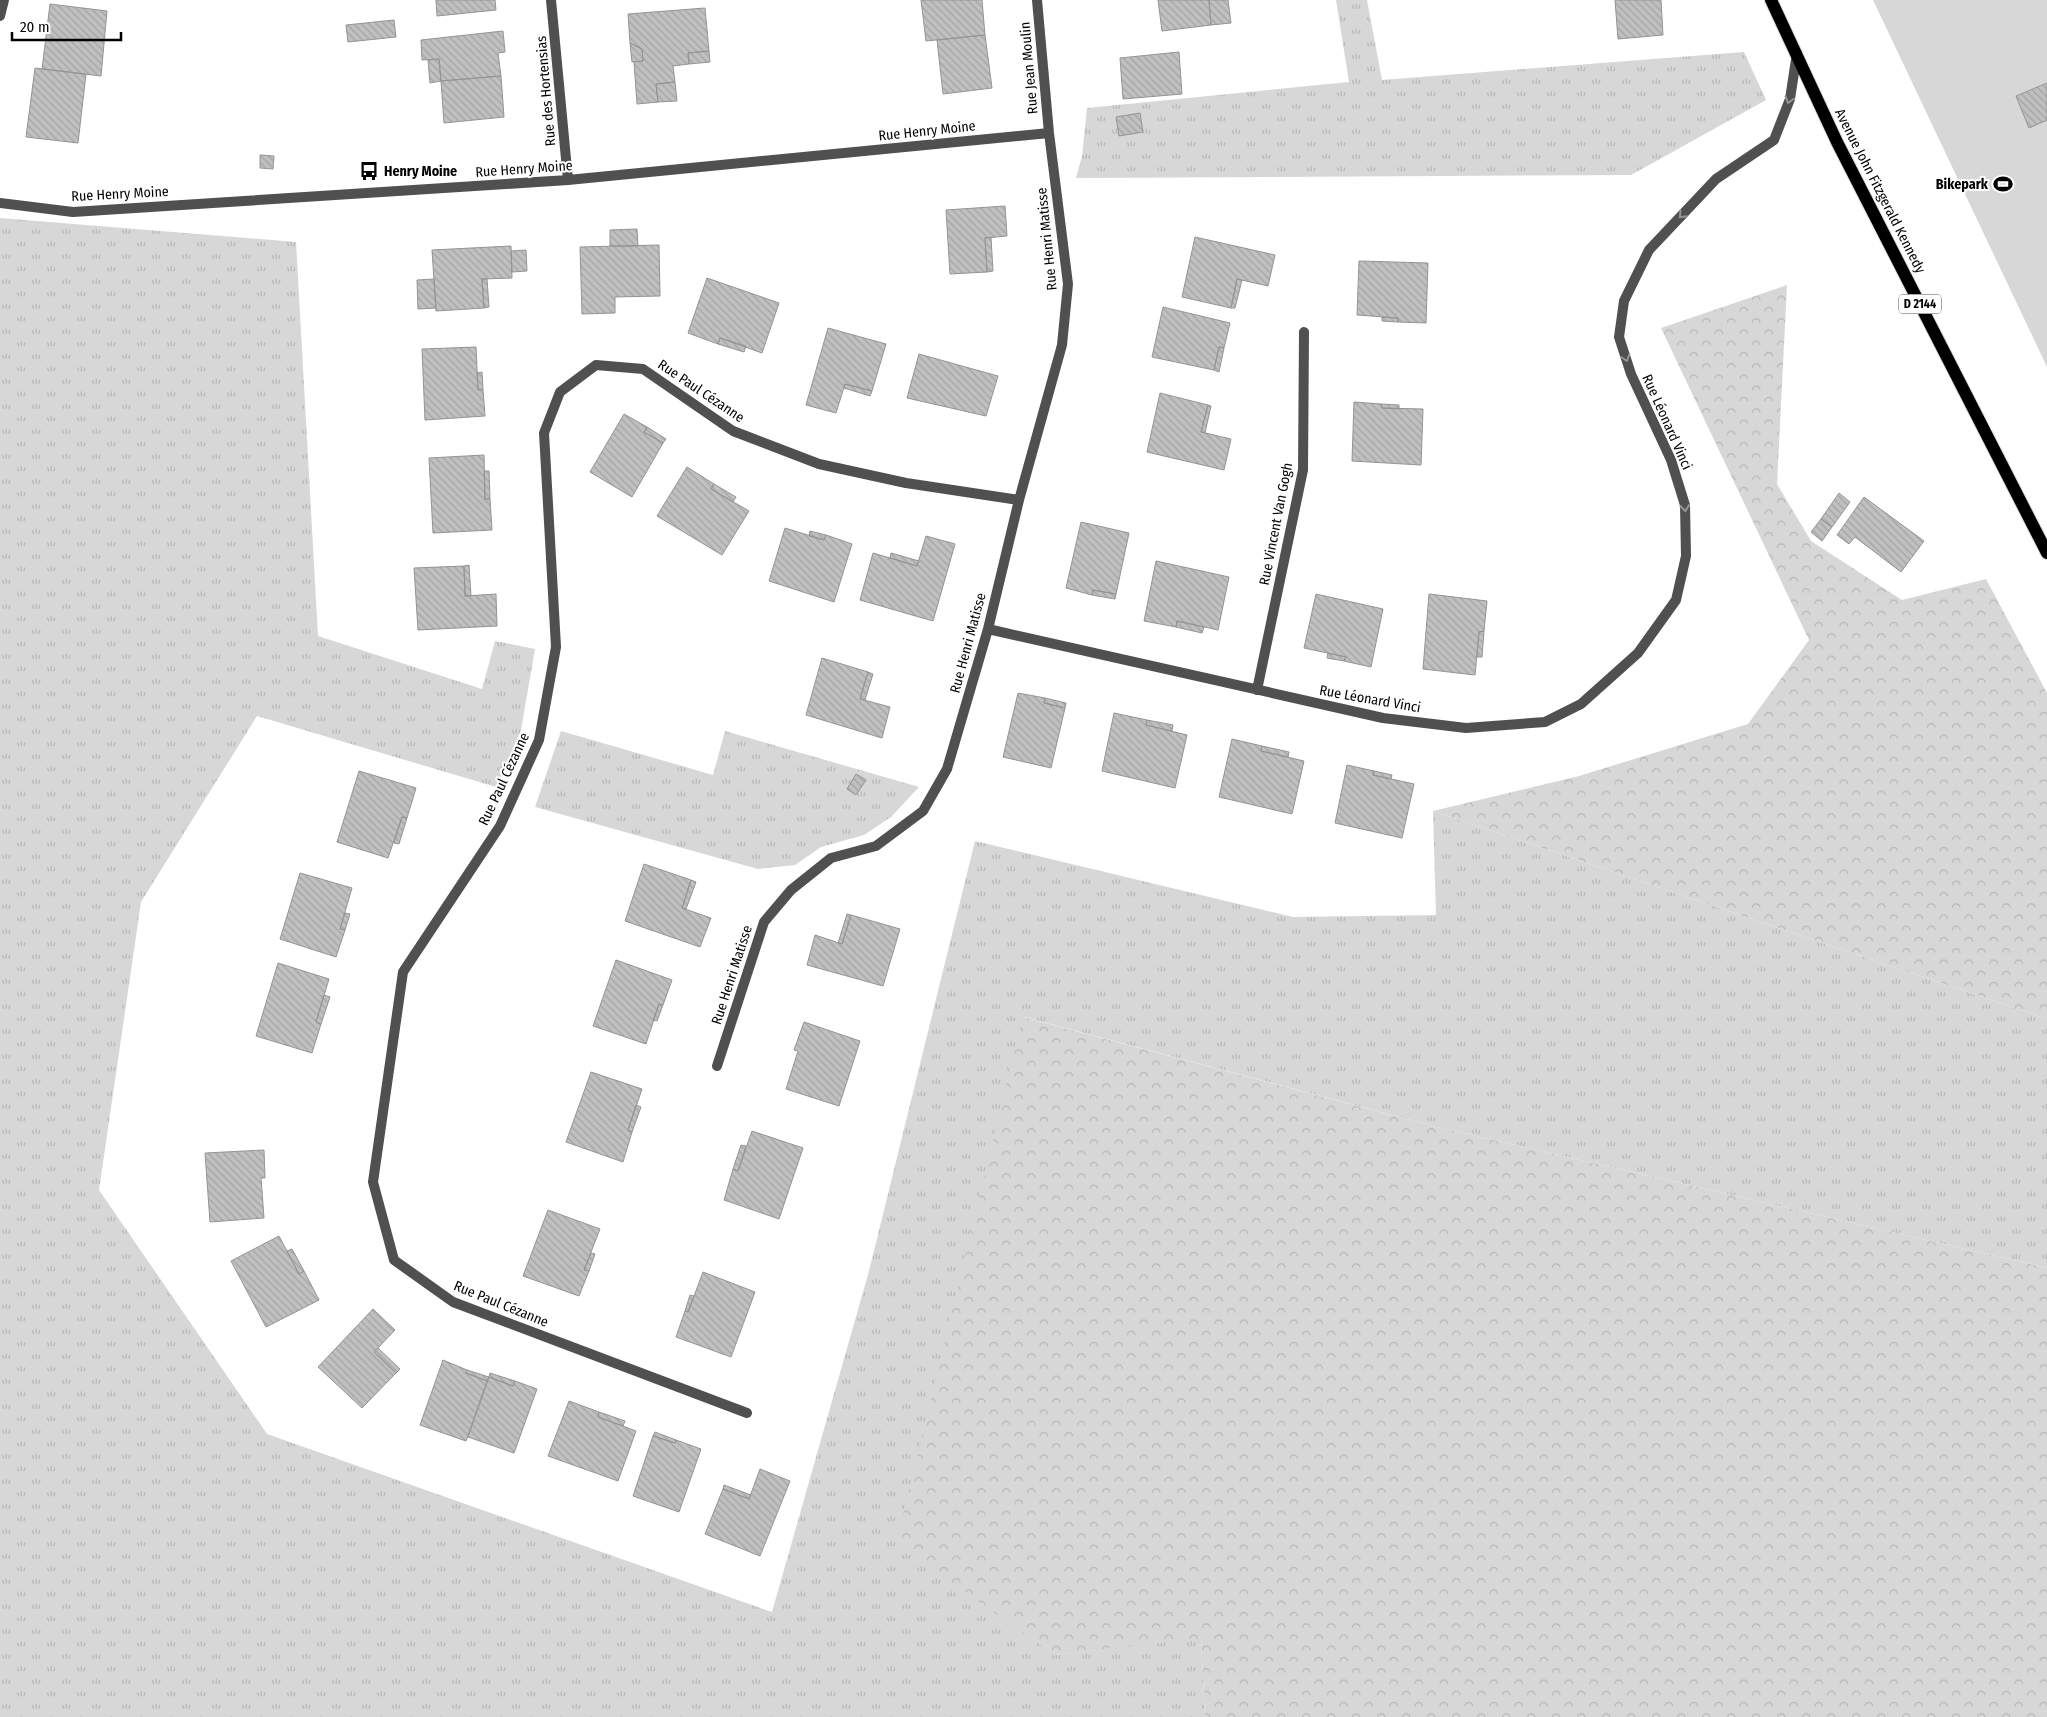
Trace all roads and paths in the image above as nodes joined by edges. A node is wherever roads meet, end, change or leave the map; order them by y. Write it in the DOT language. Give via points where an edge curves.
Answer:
graph roads {
  1 [pos="4,0"];
  2 [pos="551,0"];
  3 [pos="1036,0"];
  4 [pos="1771,0"];
  5 [pos="0,16"];
  6 [pos="1797,52"];
  7 [pos="1049,133"];
  8 [pos="568,180"];
  9 [pos="0,203"];
  10 [pos="1304,332"];
  11 [pos="1019,500"];
  12 [pos="2047,553"];
  13 [pos="988,629"];
  14 [pos="1257,690"];
  15 [pos="717,1066"];
  16 [pos="747,1413"];
  1 -- 5 [label="street"];
  2 -- 8 [label="street, Rue des Hortensias"];
  3 -- 7 [label="street, Rue Jean Moulin"];
  4 -- 6 [label="main road, Avenue John Fitzgerald Kennedy / D 2144"];
  6 -- 12 [label="main road, Avenue John Fitzgerald Kennedy / D 2144" via="1837,142"];
  6 -- 14 [label="street, Rue Léonard Vinci, one-way" via="1790,99 1774,140 1716,179 1649,250 1624,301 1619,337 1631,374 1671,460 1685,505 1686,556 1676,600 1638,653 1581,704 1545,722 1466,728 1384,718"];
  7 -- 8 [label="street, Rue Henry Moine"];
  7 -- 11 [label="street, Rue Henri Matisse" via="1068,284 1062,345"];
  8 -- 9 [label="street, Rue Henry Moine" via="73,212"];
  10 -- 14 [label="street, Rue Vincent Van Gogh" via="1303,470"];
  11 -- 13 [label="street, Rue Henri Matisse"];
  11 -- 16 [label="street, Rue Paul Cézanne" via="906,483 818,464 733,431 643,369 596,365 560,392 544,433 556,647 539,740 500,826 403,972 373,1182 394,1260 453,1302"];
  13 -- 14 [label="street, Rue Léonard Vinci"];
  13 -- 15 [label="street, Rue Henri Matisse" via="947,769 923,812 876,846 831,858 791,890 764,922"];
}
